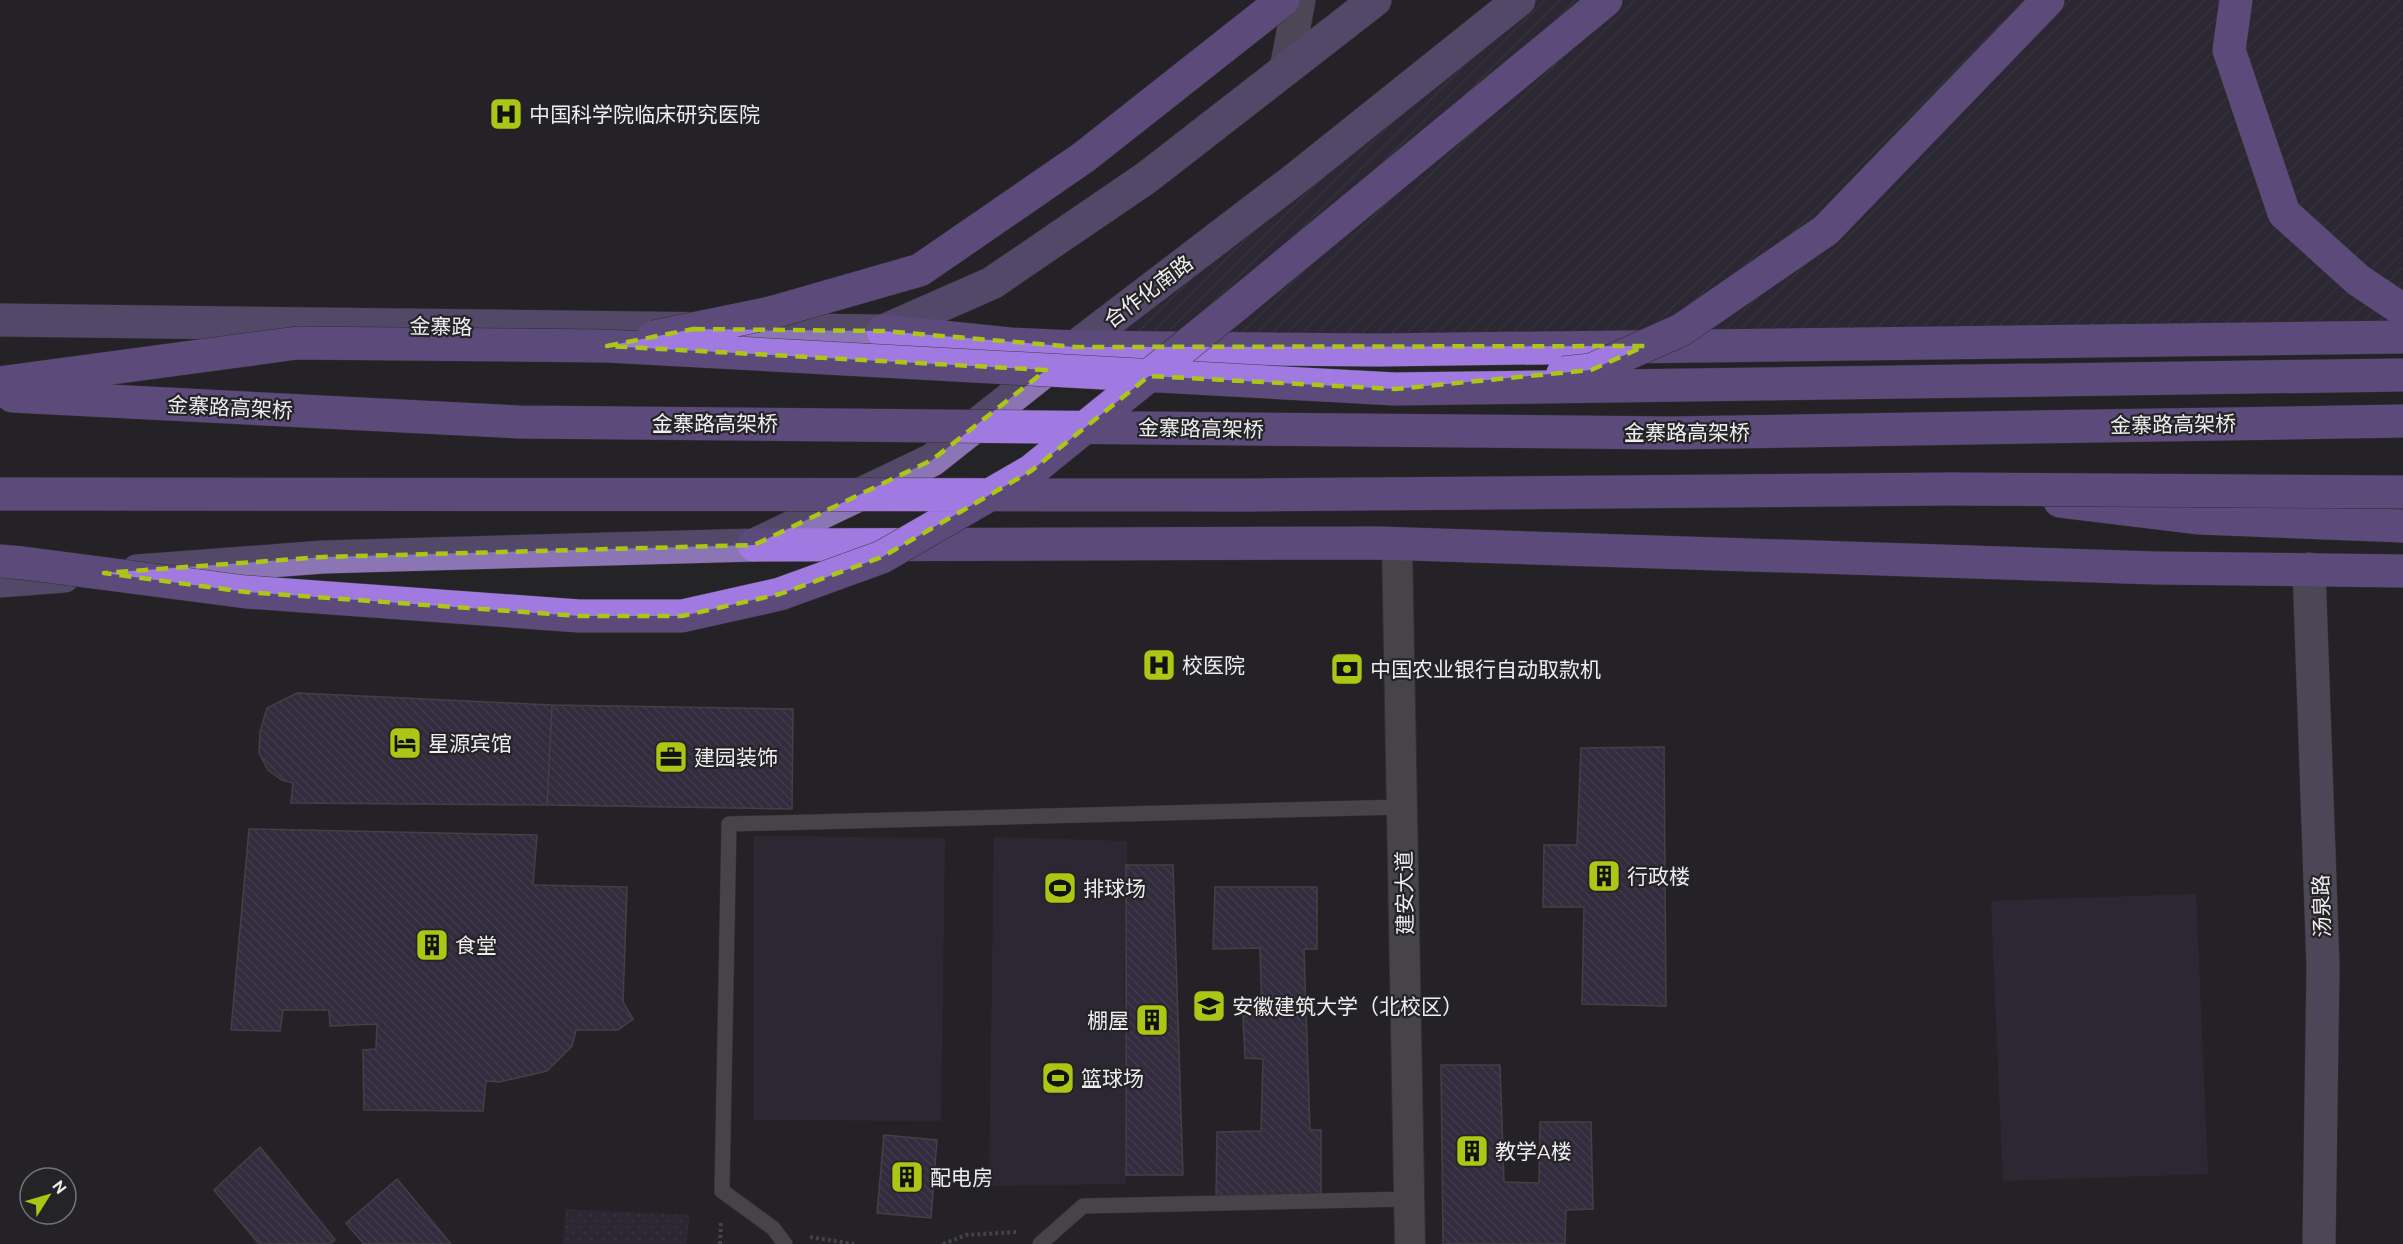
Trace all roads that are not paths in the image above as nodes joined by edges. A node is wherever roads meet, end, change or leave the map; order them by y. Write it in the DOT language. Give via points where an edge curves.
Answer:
graph roads {
  1 [pos="1283,0"];
  2 [pos="1299,0"];
  3 [pos="1375,0"];
  4 [pos="1519,0"];
  5 [pos="1606,0"];
  6 [pos="2048,0"];
  7 [pos="2236,0"];
  8 [pos="1286,69"];
  9 [pos="2403,310"];
  10 [pos="0,320"];
  11 [pos="883,331"];
  12 [pos="2403,337"];
  13 [pos="607,346"];
  14 [pos="1075,347"];
  15 [pos="2403,375"];
  16 [pos="0,383"];
  17 [pos="1395,389"];
  18 [pos="0,396"];
  19 [pos="2403,421"];
  20 [pos="1950,489"];
  21 [pos="2403,492"];
  22 [pos="0,494"];
  23 [pos="2403,526"];
  24 [pos="1397,543"];
  25 [pos="754,545"];
  26 [pos="0,561"];
  27 [pos="2309,569"];
  28 [pos="2403,571"];
  29 [pos="0,581"];
  30 [pos="1402,807"];
  31 [pos="1409,1199"];
  32 [pos="785,1244"];
  33 [pos="1040,1244"];
  34 [pos="1410,1244"];
  35 [pos="2319,1244"];
  1 -- 13 [label="highway, bridge" via="1084,157 920,270 770,313"];
  2 -- 8 [label="street"];
  3 -- 8 [label="main road"];
  4 -- 14 [label="main road, 合作化南路" via="1299,176"];
  5 -- 26 [label="highway, bridge" via="1031,471 882,557 780,594 682,616 579,616 246,592"];
  6 -- 17 [label="highway, bridge" via="1827,230 1681,330 1591,370"];
  7 -- 9 [label="highway" via="2229,50 2284,213 2358,280"];
  8 -- 11 [label="main road" via="1146,178 992,283"];
  10 -- 11 [label="main road, 金寨路"];
  11 -- 14 [label="highway"];
  12 -- 14 [label="highway" via="1377,350"];
  13 -- 16 [label="highway, bridge" via="297,343"];
  13 -- 17 [label="highway, bridge"];
  14 -- 25 [label="main road, 合作化南路" via="932,460"];
  15 -- 17 [label="highway, bridge"];
  18 -- 19 [label="highway, 金寨路高架桥, bridge" via="519,422 1672,433"];
  20 -- 21 [label="highway, bridge"];
  20 -- 22 [label="highway, bridge" via="1250,495"];
  20 -- 23 [label="highway, bridge" via="2200,518"];
  24 -- 25 [label="highway"];
  24 -- 27 [label="highway"];
  24 -- 30 [label="street, 建安大道"];
  25 -- 29 [label="main road" via="322,556"];
  27 -- 28 [label="highway"];
  27 -- 35 [label="street, 汤泉路" via="2323,966"];
  30 -- 31 [label="street, 建安大道"];
  30 -- 32 [label="lane" via="729,824 722,1191 773,1228"];
  31 -- 33 [label="lane" via="1083,1206"];
  31 -- 34 [label="street, 建安大道"];
}
